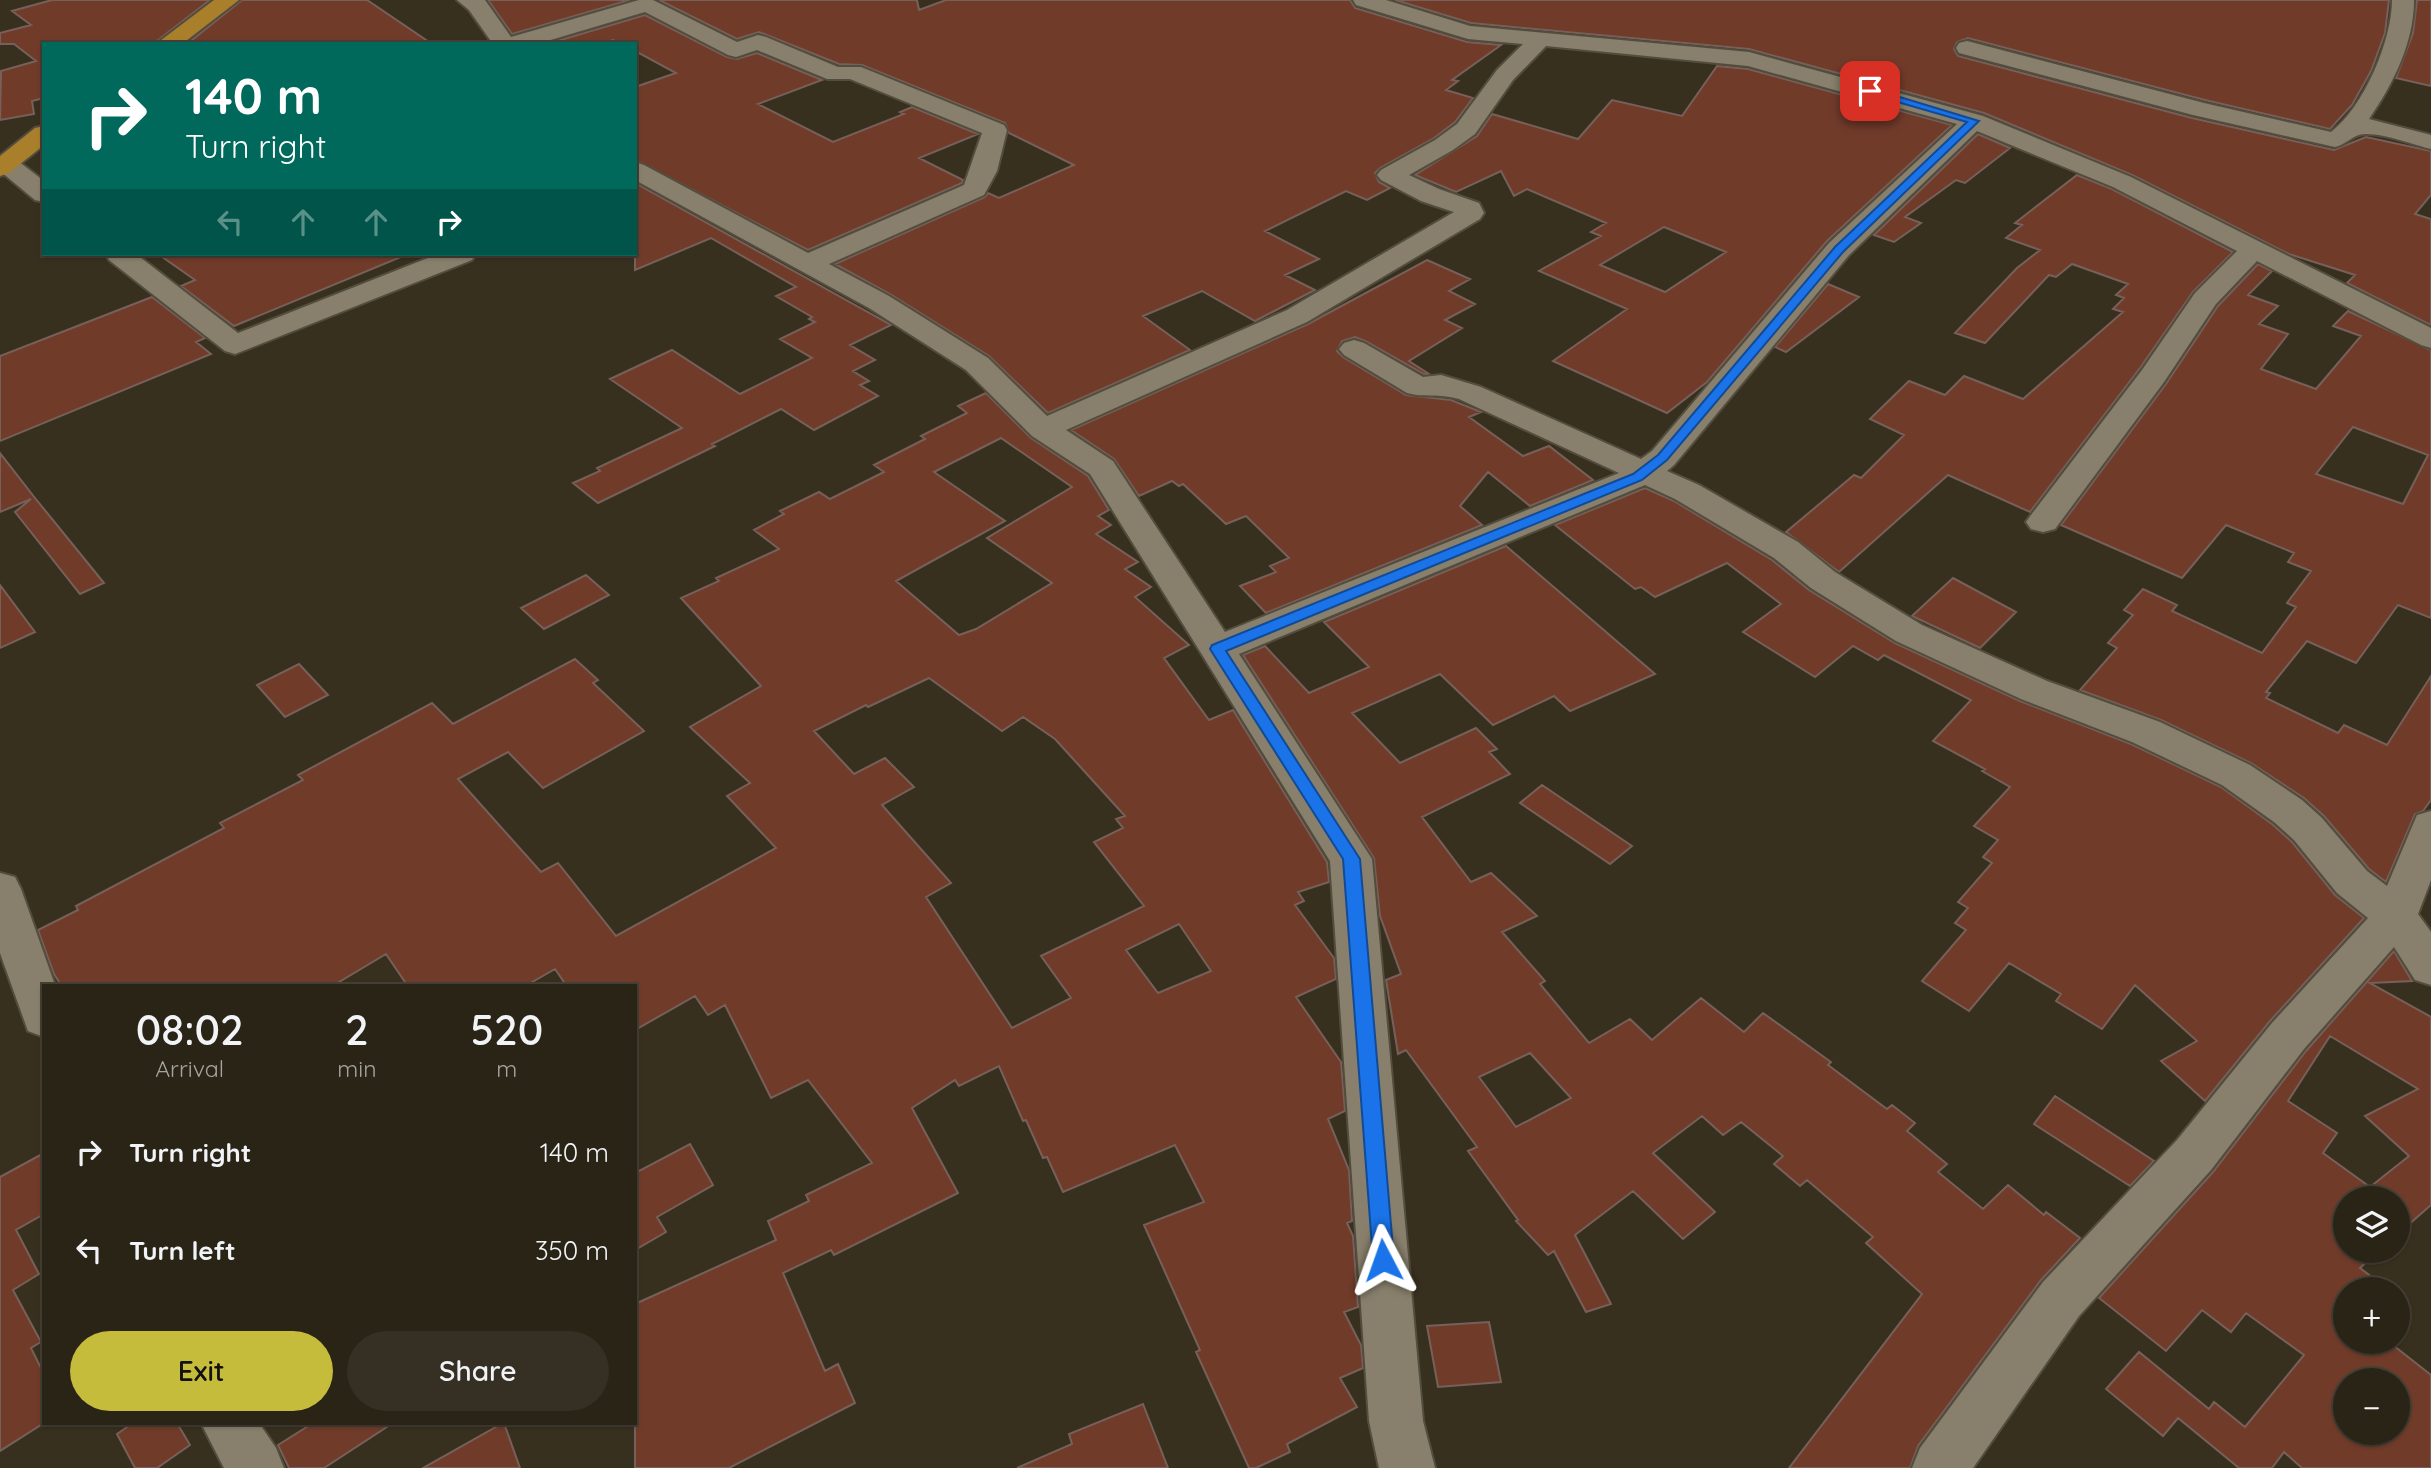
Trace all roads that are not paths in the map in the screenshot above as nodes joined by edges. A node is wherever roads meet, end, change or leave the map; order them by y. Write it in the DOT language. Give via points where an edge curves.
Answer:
graph roads {
  1 [pos="228,0"];
  2 [pos="468,0"];
  3 [pos="1364,0"];
  4 [pos="2403,0"];
  5 [pos="1540,39"];
  6 [pos="170,42"];
  7 [pos="503,42"];
  8 [pos="519,42"];
  9 [pos="1967,48"];
  10 [pos="1974,121"];
  11 [pos="2350,129"];
  12 [pos="42,135"];
  13 [pos="2431,142"];
  14 [pos="3,165"];
  15 [pos="637,171"];
  16 [pos="42,193"];
  17 [pos="2253,249"];
  18 [pos="122,256"];
  19 [pos="457,256"];
  20 [pos="807,263"];
  21 [pos="2431,339"];
  22 [pos="1354,349"];
  23 [pos="1043,429"];
  24 [pos="1643,473"];
  25 [pos="2043,522"];
  26 [pos="1217,649"];
  27 [pos="2431,826"];
  28 [pos="0,889"];
  29 [pos="2396,916"];
  30 [pos="2431,967"];
  31 [pos="42,1012"];
  32 [pos="229,1425"];
  33 [pos="1404,1467"];
  34 [pos="256,1468"];
  35 [pos="1940,1468"];
  1 -- 6 [label="highway"];
  2 -- 7 [label="street" via="477,5"];
  3 -- 5 [label="street" via="1468,32"];
  4 -- 11 [label="street" via="2402,24 2376,89"];
  5 -- 10 [label="street" via="1749,59"];
  5 -- 23 [label="street" via="1504,75 1466,129 1390,175 1471,213 1297,316"];
  8 -- 20 [label="street" via="647,5 736,50 758,42 835,74 853,72 995,130 975,190"];
  9 -- 11 [label="street" via="2286,131 2335,140"];
  10 -- 17 [label="street" via="2122,182"];
  10 -- 24 [label="street" via="1839,249 1662,458"];
  11 -- 13 [label="street" via="2368,126"];
  12 -- 14 [label="highway"];
  14 -- 16 [label="street"];
  15 -- 20 [label="street"];
  17 -- 21 [label="street"];
  17 -- 25 [label="street" via="2205,299"];
  18 -- 19 [label="street" via="235,345"];
  20 -- 23 [label="street" via="977,364"];
  22 -- 24 [label="street" via="1418,387 1441,384 1469,393"];
  23 -- 26 [label="street" via="1102,468"];
  24 -- 26 [label="street"];
  24 -- 29 [label="street" via="1687,492 1786,550 1823,580 1909,632 2236,775 2288,811 2351,882"];
  26 -- 33 [label="street" via="1351,859 1396,1421"];
  27 -- 29 [label="street"];
  28 -- 31 [label="street"];
  29 -- 30 [label="street"];
  29 -- 35 [label="street" via="2288,1036 2194,1155 2061,1299"];
  32 -- 34 [label="street"];
}
